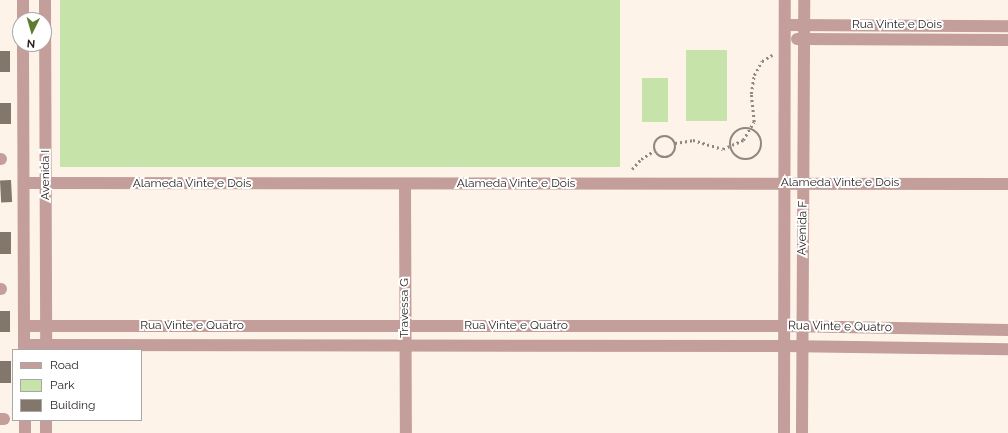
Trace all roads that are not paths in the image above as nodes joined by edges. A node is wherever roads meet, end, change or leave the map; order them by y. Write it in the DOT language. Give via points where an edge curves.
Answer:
graph roads {
  1 [pos="23,0"];
  2 [pos="45,0"];
  3 [pos="785,0"];
  4 [pos="804,0"];
  5 [pos="23,12"];
  6 [pos="785,25"];
  7 [pos="804,25"];
  8 [pos="1008,26"];
  9 [pos="803,39"];
  10 [pos="1008,40"];
  11 [pos="786,45"];
  12 [pos="23,52"];
  13 [pos="24,183"];
  14 [pos="785,183"];
  15 [pos="804,183"];
  16 [pos="46,184"];
  17 [pos="405,184"];
  18 [pos="1008,184"];
  19 [pos="24,326"];
  20 [pos="46,326"];
  21 [pos="405,326"];
  22 [pos="784,326"];
  23 [pos="802,326"];
  24 [pos="1008,330"];
  25 [pos="406,345"];
  26 [pos="784,346"];
  27 [pos="802,346"];
  28 [pos="24,348"];
  29 [pos="46,348"];
  30 [pos="1008,349"];
  31 [pos="25,421"];
  32 [pos="46,421"];
  33 [pos="25,433"];
  34 [pos="46,433"];
  35 [pos="406,433"];
  36 [pos="784,433"];
  37 [pos="802,433"];
  1 -- 5 [label="street"];
  2 -- 16 [label="street, Avenida I"];
  3 -- 6 [label="street, Avenida F"];
  4 -- 7 [label="street, Avenida F"];
  6 -- 7 [label="street, Rua Vinte e Dois"];
  6 -- 11 [label="street, Avenida F"];
  7 -- 8 [label="street, Rua Vinte e Dois"];
  7 -- 9 [label="street, Avenida F"];
  9 -- 10 [label="street, Rua Vinte e Dois"];
  9 -- 11 [label="street, Rua Vinte e Dois"];
  9 -- 15 [label="street, Avenida F"];
  11 -- 14 [label="street, Avenida F"];
  12 -- 13 [label="street, Avenida I"];
  13 -- 16 [label="street, Alameda Vinte e Dois"];
  13 -- 19 [label="street, Avenida I"];
  14 -- 15 [label="street, Alameda Vinte e Dois"];
  14 -- 17 [label="street, Alameda Vinte e Dois"];
  14 -- 22 [label="street, Avenida F"];
  15 -- 18 [label="street, Alameda Vinte e Dois"];
  15 -- 23 [label="street, Avenida F"];
  16 -- 17 [label="street, Alameda Vinte e Dois"];
  16 -- 20 [label="street, Avenida I"];
  17 -- 21 [label="street, Travessa G"];
  19 -- 20 [label="street, Rua Vinte e Quatro"];
  19 -- 28 [label="street, Avenida I"];
  20 -- 21 [label="street, Rua Vinte e Quatro"];
  20 -- 29 [label="street, Avenida I"];
  21 -- 22 [label="street, Rua Vinte e Quatro"];
  21 -- 25 [label="street, Travessa G"];
  22 -- 23 [label="street, Rua Vinte e Quatro"];
  22 -- 26 [label="street, Avenida F"];
  23 -- 24 [label="street, Rua Vinte e Quatro"];
  23 -- 27 [label="street, Avenida F"];
  25 -- 26 [label="street, Rua Vinte e Quatro"];
  25 -- 29 [label="street, Rua Vinte e Quatro"];
  25 -- 35 [label="street, Travessa G"];
  26 -- 27 [label="street, Rua Vinte e Quatro"];
  26 -- 36 [label="street, Avenida F"];
  27 -- 30 [label="street, Rua Vinte e Quatro"];
  27 -- 37 [label="street, Avenida F"];
  28 -- 29 [label="street, Rua Vinte e Quatro"];
  31 -- 33 [label="street"];
  32 -- 34 [label="street"];
}
